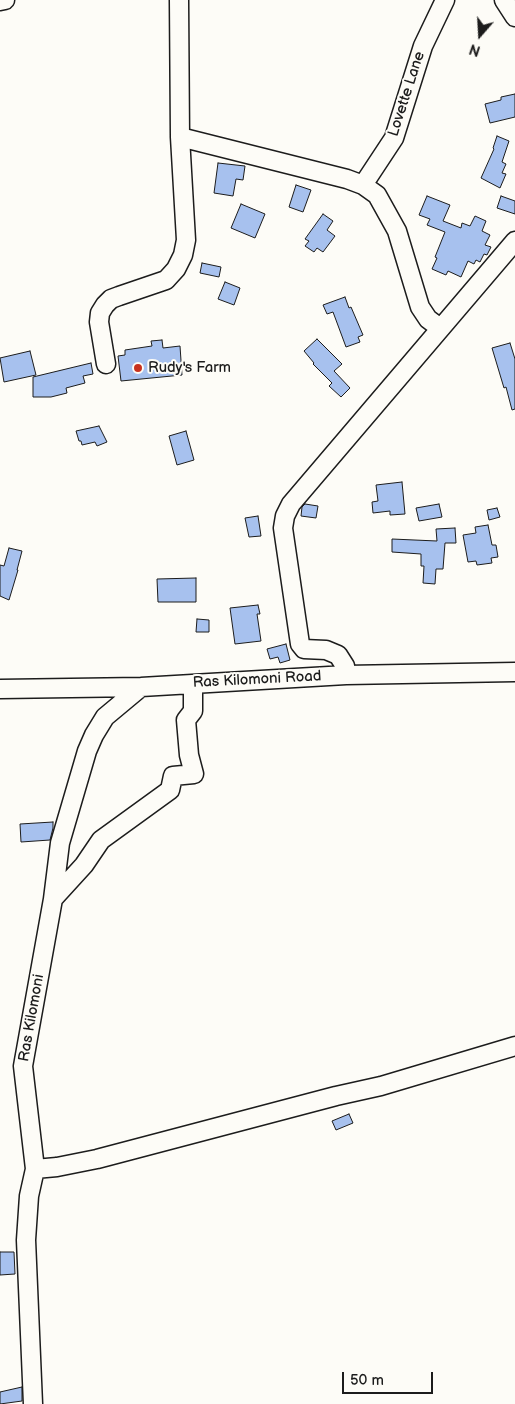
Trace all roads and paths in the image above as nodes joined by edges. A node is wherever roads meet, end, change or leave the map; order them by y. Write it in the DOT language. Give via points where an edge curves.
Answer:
graph roads {
  1 [pos="5,0"];
  2 [pos="179,0"];
  3 [pos="445,0"];
  4 [pos="504,0"];
  5 [pos="0,1"];
  6 [pos="515,17"];
  7 [pos="180,137"];
  8 [pos="363,185"];
  9 [pos="515,240"];
  10 [pos="440,328"];
  11 [pos="106,364"];
  12 [pos="515,672"];
  13 [pos="346,675"];
  14 [pos="193,684"];
  15 [pos="141,687"];
  16 [pos="0,689"];
  17 [pos="53,899"];
  18 [pos="515,1046"];
  19 [pos="35,1169"];
  20 [pos="33,1404"];
  1 -- 5 [label="street"];
  2 -- 7 [label="street"];
  3 -- 8 [label="street, Lovette Lane" via="423,46 394,138"];
  4 -- 6 [label="street"];
  7 -- 8 [label="street"];
  7 -- 11 [label="street" via="186,240 183,255 166,280 111,299 105,305 99,322"];
  8 -- 10 [label="street" via="377,195 397,231 420,307"];
  9 -- 10 [label="street"];
  10 -- 13 [label="street" via="291,504 285,516 283,528 299,641 304,648 338,655"];
  12 -- 13 [label="street, Ras Kilomoni Road"];
  13 -- 14 [label="street, Ras Kilomoni Road"];
  14 -- 15 [label="street, Ras Kilomoni Road"];
  14 -- 17 [label="street" via="193,711 186,720 194,774 173,776 170,790 101,840 84,865"];
  15 -- 16 [label="street, Ras Kilomoni Road"];
  15 -- 17 [label="street, Ras Kilomoni" via="105,717 86,751 60,843"];
  17 -- 19 [label="street, Ras Kilomoni" via="23,1066"];
  18 -- 19 [label="street" via="382,1086 97,1159"];
  19 -- 20 [label="street, Ras Kilomoni" via="29,1196 26,1240"];
}
